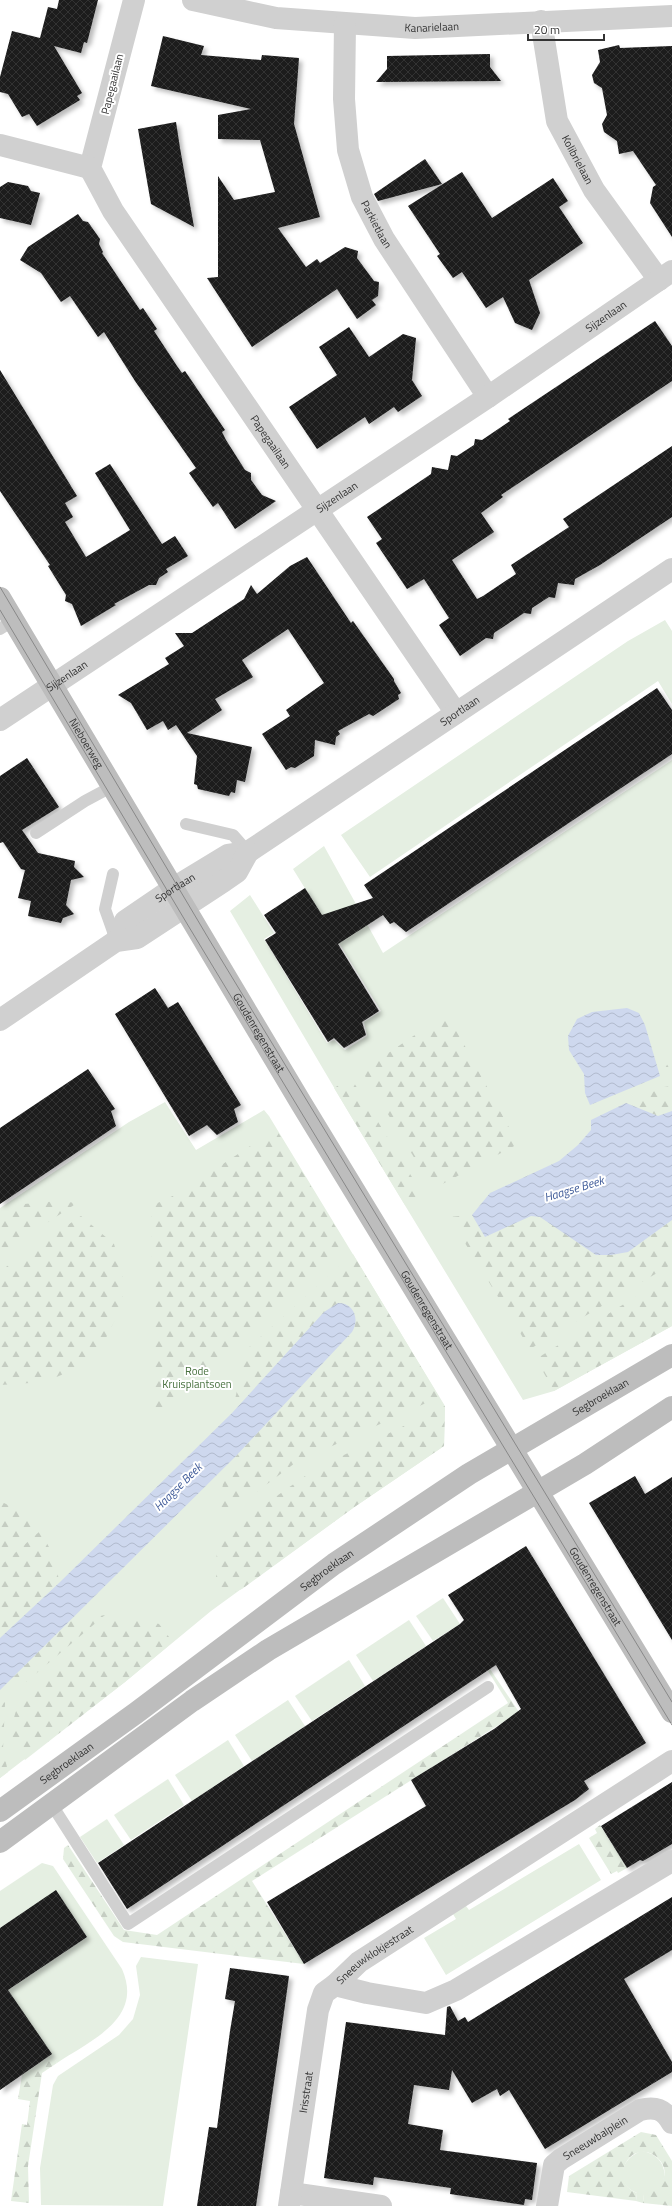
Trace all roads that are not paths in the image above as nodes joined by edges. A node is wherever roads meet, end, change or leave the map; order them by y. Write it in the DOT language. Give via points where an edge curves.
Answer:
graph roads {
  1 [pos="134,0"];
  2 [pos="193,0"];
  3 [pos="672,16"];
  4 [pos="541,21"];
  5 [pos="345,24"];
  6 [pos="0,145"];
  7 [pos="90,168"];
  8 [pos="665,275"];
  9 [pos="488,398"];
  10 [pos="317,510"];
  11 [pos="672,568"];
  12 [pos="0,598"];
  13 [pos="7,625"];
  14 [pos="53,685"];
  15 [pos="456,713"];
  16 [pos="0,720"];
  17 [pos="113,786"];
  18 [pos="186,824"];
  19 [pos="36,833"];
  20 [pos="248,852"];
  21 [pos="113,874"];
  22 [pos="172,888"];
  23 [pos="183,908"];
  24 [pos="116,941"];
  25 [pos="0,1020"];
  26 [pos="672,1355"];
  27 [pos="672,1407"];
  28 [pos="512,1450"];
  29 [pos="538,1492"];
  30 [pos="488,1687"];
  31 [pos="672,1712"];
  32 [pos="672,1761"];
  33 [pos="52,1805"];
  34 [pos="0,1811"];
  35 [pos="0,1842"];
  36 [pos="672,1861"];
  37 [pos="335,1985"];
  38 [pos="672,2123"];
  39 [pos="290,2200"];
  40 [pos="381,2206"];
  41 [pos="547,2206"];
  1 -- 7 [label="street, Papegaailaan"];
  2 -- 5 [label="street, Kanarielaan" via="276,18"];
  3 -- 4 [label="street, Kanarielaan"];
  4 -- 5 [label="street, Kanarielaan" via="415,28"];
  4 -- 8 [label="street, Kolibrielaan" via="557,121 594,190"];
  5 -- 9 [label="street, Parkietlaan" via="344,99 348,150 362,198 384,239"];
  6 -- 7 [label="street"];
  7 -- 10 [label="street, Papegaailaan" via="114,211"];
  8 -- 9 [label="street, Sijzenlaan"];
  9 -- 10 [label="street, Sijzenlaan"];
  10 -- 14 [label="street, Sijzenlaan"];
  10 -- 15 [label="street, Papegaailaan"];
  11 -- 15 [label="street, Sportlaan"];
  12 -- 13 [label="main road, Nieboerweg"];
  13 -- 14 [label="main road, Nieboerweg"];
  14 -- 16 [label="street, Sijzenlaan"];
  14 -- 17 [label="main road, Nieboerweg"];
  15 -- 20 [label="street, Sportlaan"];
  17 -- 19 [label="lane"];
  17 -- 22 [label="main road, Nieboerweg"];
  18 -- 20 [label="lane" via="233,835"];
  20 -- 22 [label="street, Sportlaan" via="228,855"];
  20 -- 23 [label="street, Sportlaan" via="237,872"];
  21 -- 24 [label="lane" via="105,909"];
  22 -- 23 [label="main road, Goudenregenstraat"];
  22 -- 24 [label="street, Sportlaan" via="125,921"];
  23 -- 24 [label="street, Sportlaan" via="137,938"];
  23 -- 28 [label="main road, Goudenregenstraat"];
  24 -- 25 [label="street, Sportlaan"];
  26 -- 28 [label="main road, Segbroeklaan"];
  27 -- 29 [label="main road"];
  28 -- 29 [label="main road, Goudenregenstraat"];
  28 -- 34 [label="main road, Segbroeklaan" via="469,1474 334,1564 136,1713"];
  29 -- 31 [label="main road, Goudenregenstraat"];
  29 -- 33 [label="main road" via="268,1650 192,1701"];
  30 -- 33 [label="lane" via="128,1924"];
  32 -- 37 [label="street, Sneeuwklokjestraat" via="359,1962"];
  33 -- 35 [label="main road"];
  36 -- 37 [label="street, Sneeuwklokjestraat" via="463,1986 426,2003"];
  37 -- 39 [label="street, Irisstraat" via="324,1993 318,2010"];
  38 -- 41 [label="street, Sneeuwbalplein" via="661,2110 650,2107 640,2110 561,2159 554,2166"];
  39 -- 40 [label="street"];
}
